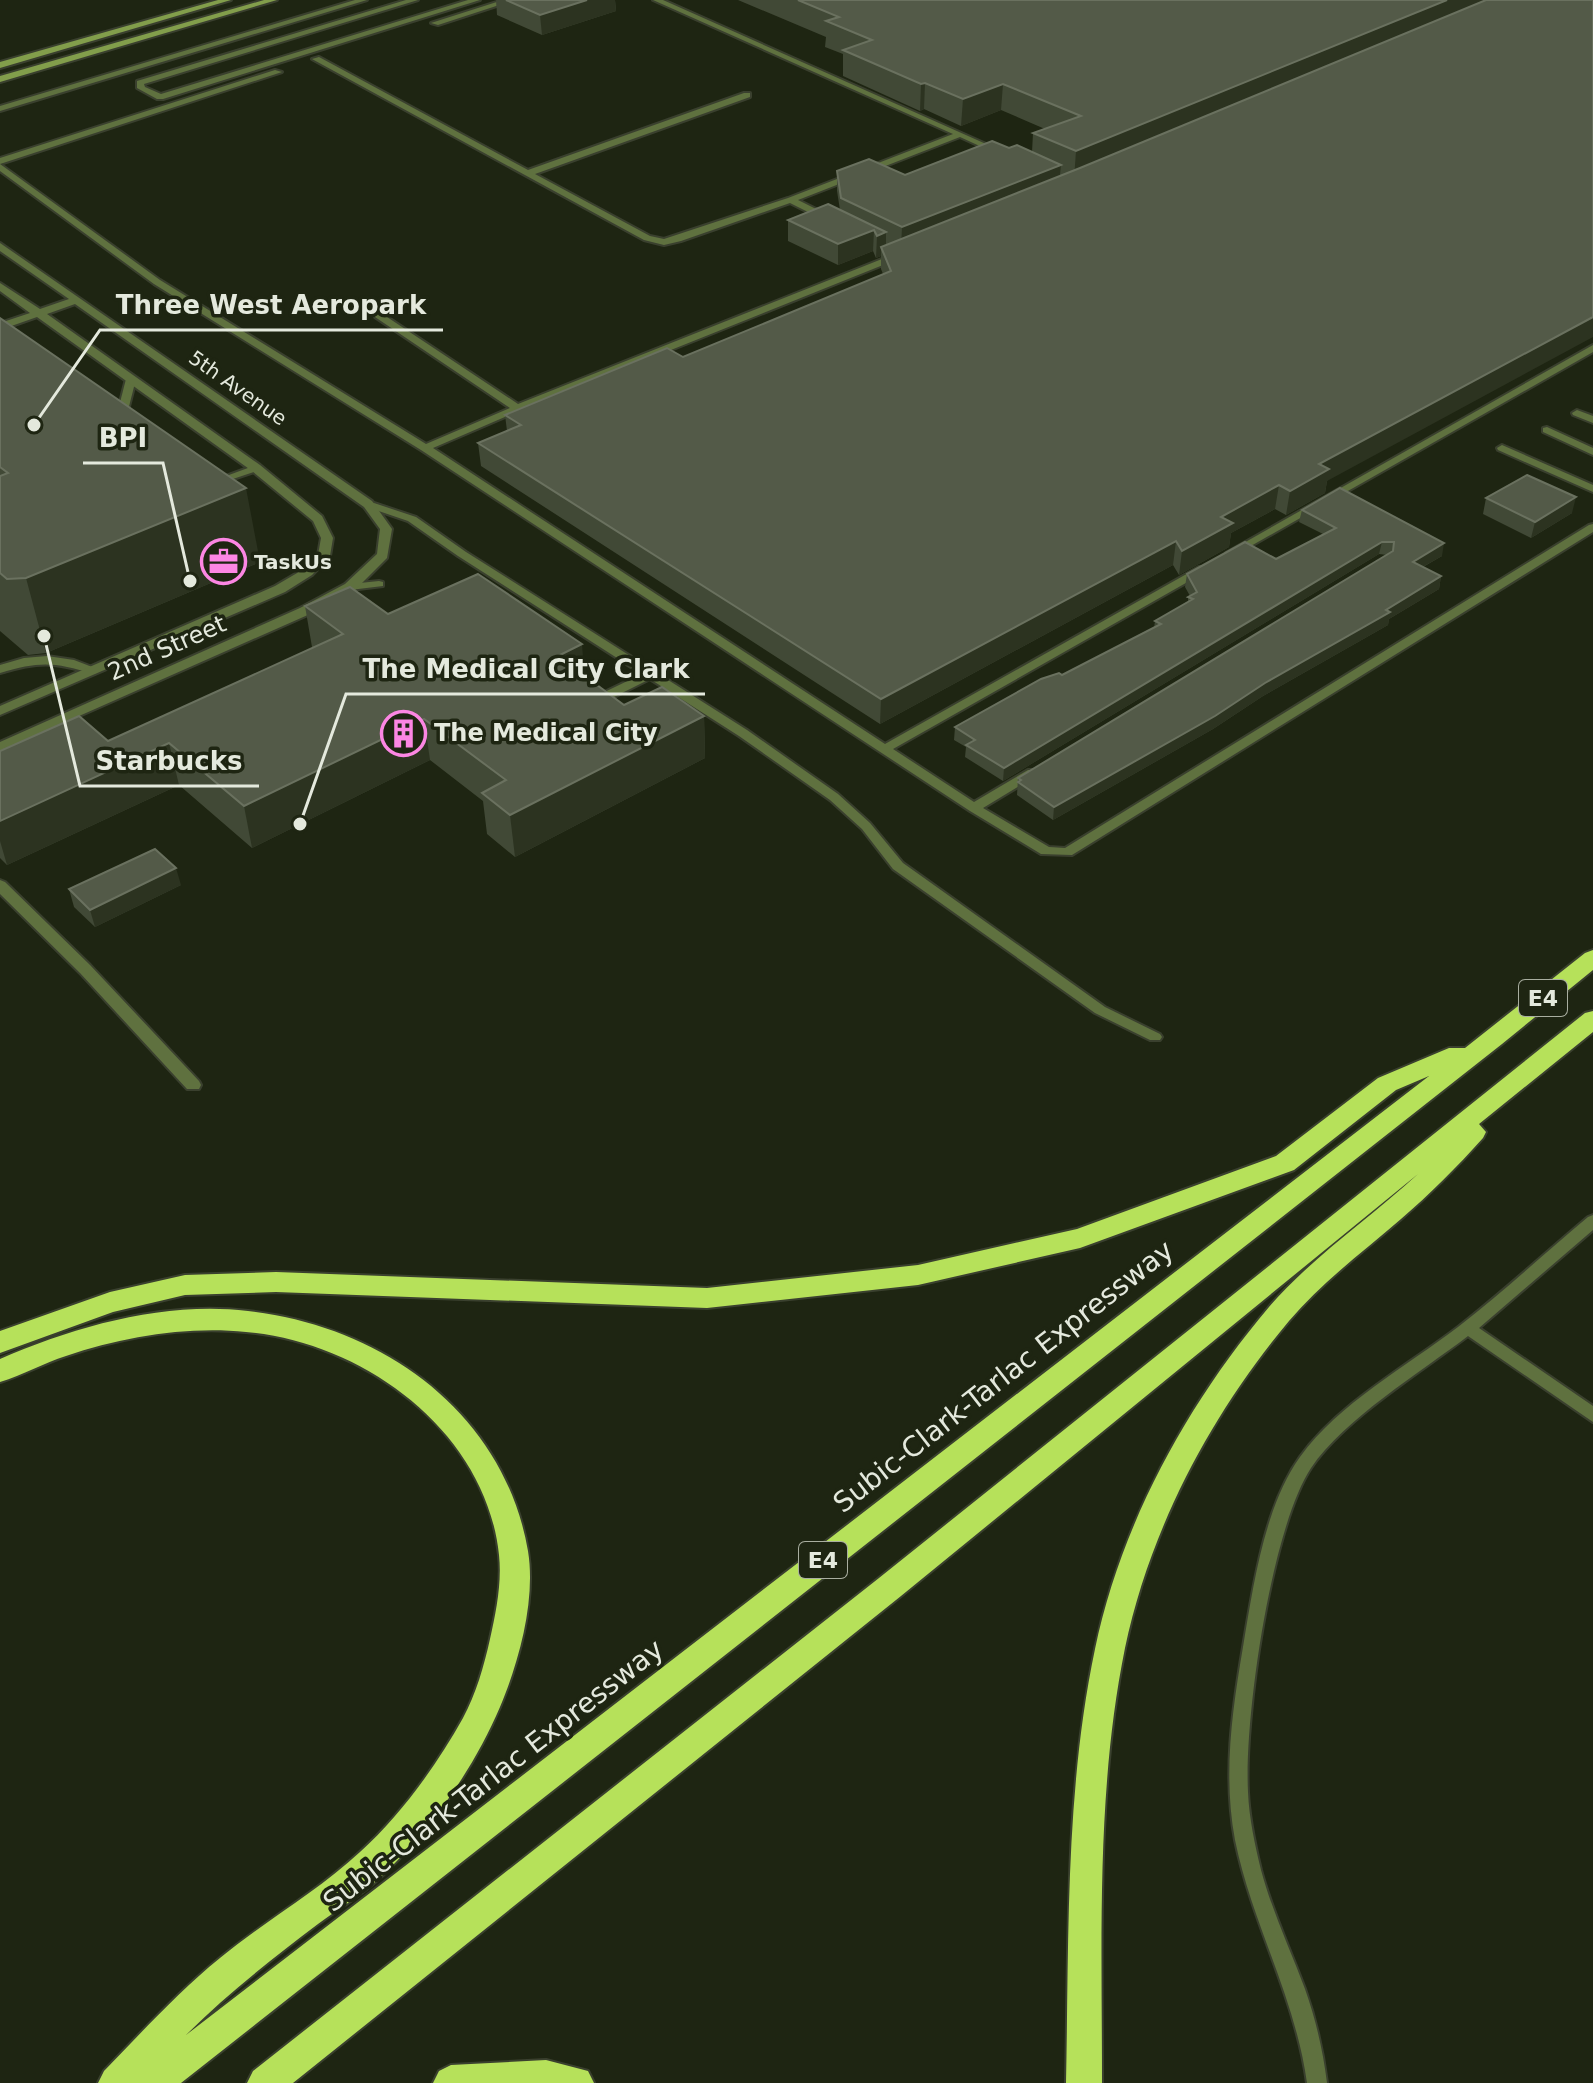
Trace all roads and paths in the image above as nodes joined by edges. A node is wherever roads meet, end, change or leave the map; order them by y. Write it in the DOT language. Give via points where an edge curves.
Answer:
graph roads {
  1 [pos="227,0"];
  2 [pos="273,0"];
  3 [pos="363,0"];
  4 [pos="414,0"];
  5 [pos="476,0"];
  6 [pos="511,0"];
  7 [pos="657,0"];
  8 [pos="394,2"];
  9 [pos="423,17"];
  10 [pos="260,32"];
  11 [pos="278,42"];
  12 [pos="302,54"];
  13 [pos="316,59"];
  14 [pos="0,65"];
  15 [pos="0,79"];
  16 [pos="747,95"];
  17 [pos="0,109"];
  18 [pos="961,134"];
  19 [pos="1003,153"];
  20 [pos="0,164"];
  21 [pos="526,174"];
  22 [pos="791,200"];
  23 [pos="846,227"];
  24 [pos="0,246"];
  25 [pos="887,248"];
  26 [pos="0,286"];
  27 [pos="76,300"];
  28 [pos="38,313"];
  29 [pos="378,315"];
  30 [pos="0,327"];
  31 [pos="1593,348"];
  32 [pos="131,379"];
  33 [pos="517,408"];
  34 [pos="1577,413"];
  35 [pos="1593,420"];
  36 [pos="1547,430"];
  37 [pos="127,431"];
  38 [pos="425,448"];
  39 [pos="1502,448"];
  40 [pos="1593,452"];
  41 [pos="256,468"];
  42 [pos="200,482"];
  43 [pos="1593,489"];
  44 [pos="368,504"];
  45 [pos="1593,527"];
  46 [pos="379,584"];
  47 [pos="350,587"];
  48 [pos="0,669"];
  49 [pos="652,673"];
  50 [pos="108,682"];
  51 [pos="590,704"];
  52 [pos="0,711"];
  53 [pos="0,747"];
  54 [pos="885,749"];
  55 [pos="1040,768"];
  56 [pos="974,808"];
  57 [pos="0,885"];
  58 [pos="1593,958"];
  59 [pos="1593,1019"];
  60 [pos="1155,1037"];
  61 [pos="1494,1038"];
  62 [pos="1542,1061"];
  63 [pos="193,1085"];
  64 [pos="1593,1221"];
  65 [pos="1468,1328"];
  66 [pos="0,1342"];
  67 [pos="0,1371"];
  68 [pos="1593,1415"];
  69 [pos="116,2083"];
  70 [pos="153,2083"];
  71 [pos="265,2083"];
  72 [pos="451,2083"];
  73 [pos="576,2083"];
  74 [pos="1084,2083"];
  75 [pos="1317,2083"];
  1 -- 14 [label="main road"];
  2 -- 15 [label="main road"];
  3 -- 10 [label="lane"];
  4 -- 8 [label="lane"];
  5 -- 9 [label="lane"];
  6 -- 13 [label="lane"];
  7 -- 18 [label="lane"];
  8 -- 9 [label="lane"];
  8 -- 11 [label="lane"];
  9 -- 12 [label="lane"];
  10 -- 11 [label="lane"];
  10 -- 17 [label="lane"];
  11 -- 12 [label="lane"];
  11 -- 12 [label="lane" via="140,83 141,88 160,97"];
  13 -- 20 [label="lane"];
  13 -- 21 [label="lane"];
  16 -- 21 [label="lane"];
  18 -- 19 [label="lane"];
  18 -- 22 [label="lane"];
  20 -- 38 [label="lane" via="157,282"];
  21 -- 22 [label="lane" via="664,242"];
  22 -- 23 [label="lane"];
  24 -- 27 [label="street, 5th Avenue"];
  25 -- 33 [label="lane" via="901,255"];
  26 -- 28 [label="street"];
  27 -- 28 [label="street"];
  27 -- 44 [label="street, 5th Avenue"];
  28 -- 30 [label="street"];
  28 -- 32 [label="street"];
  29 -- 33 [label="lane"];
  31 -- 54 [label="lane"];
  32 -- 37 [label="lane" via="120,415"];
  32 -- 41 [label="street"];
  33 -- 38 [label="lane"];
  34 -- 35 [label="lane"];
  36 -- 40 [label="lane"];
  38 -- 54 [label="lane"];
  39 -- 43 [label="lane"];
  41 -- 42 [label="lane"];
  41 -- 50 [label="street, 2nd Street" via="318,519 327,538 324,556 280,589"];
  44 -- 47 [label="street, 5th Avenue" via="386,529 383,555"];
  44 -- 49 [label="lane" via="412,519"];
  45 -- 56 [label="lane" via="1067,852 1046,851"];
  46 -- 47 [label="lane"];
  47 -- 50 [label="street, 2nd Street" via="305,611"];
  48 -- 50 [label="lane" via="34,659 67,660"];
  49 -- 51 [label="lane"];
  49 -- 60 [label="lane" via="834,797 898,866 1100,1010"];
  50 -- 52 [label="street, 2nd Street"];
  50 -- 53 [label="street, 2nd Street"];
  54 -- 56 [label="lane"];
  55 -- 56 [label="lane"];
  57 -- 63 [label="street"];
  58 -- 61 [label="highway, Subic-Clark-Tarlac Expressway / E4"];
  59 -- 62 [label="highway, E4"];
  61 -- 66 [label="highway" via="1387,1084 1285,1163 1080,1238 918,1275 707,1298 276,1282 185,1285 110,1302"];
  61 -- 70 [label="highway, Subic-Clark-Tarlac Expressway / E4"];
  62 -- 71 [label="highway, E4"];
  62 -- 74 [label="highway" via="1427,1181 1281,1311 1222,1388 1177,1464 1134,1573 1101,1695 1087,1866"];
  64 -- 65 [label="lane"];
  65 -- 68 [label="lane"];
  65 -- 75 [label="lane" via="1342,1424 1304,1465 1276,1529 1247,1677 1238,1787 1256,1884 1305,2016"];
  67 -- 69 [label="highway" via="31,1356 131,1328 193,1323 245,1321 343,1345 393,1370 439,1405 471,1444 498,1498 514,1552 510,1622 485,1706 440,1781 372,1863 219,1980"];
  72 -- 73 [label="highway" via="530,2078"];
}
